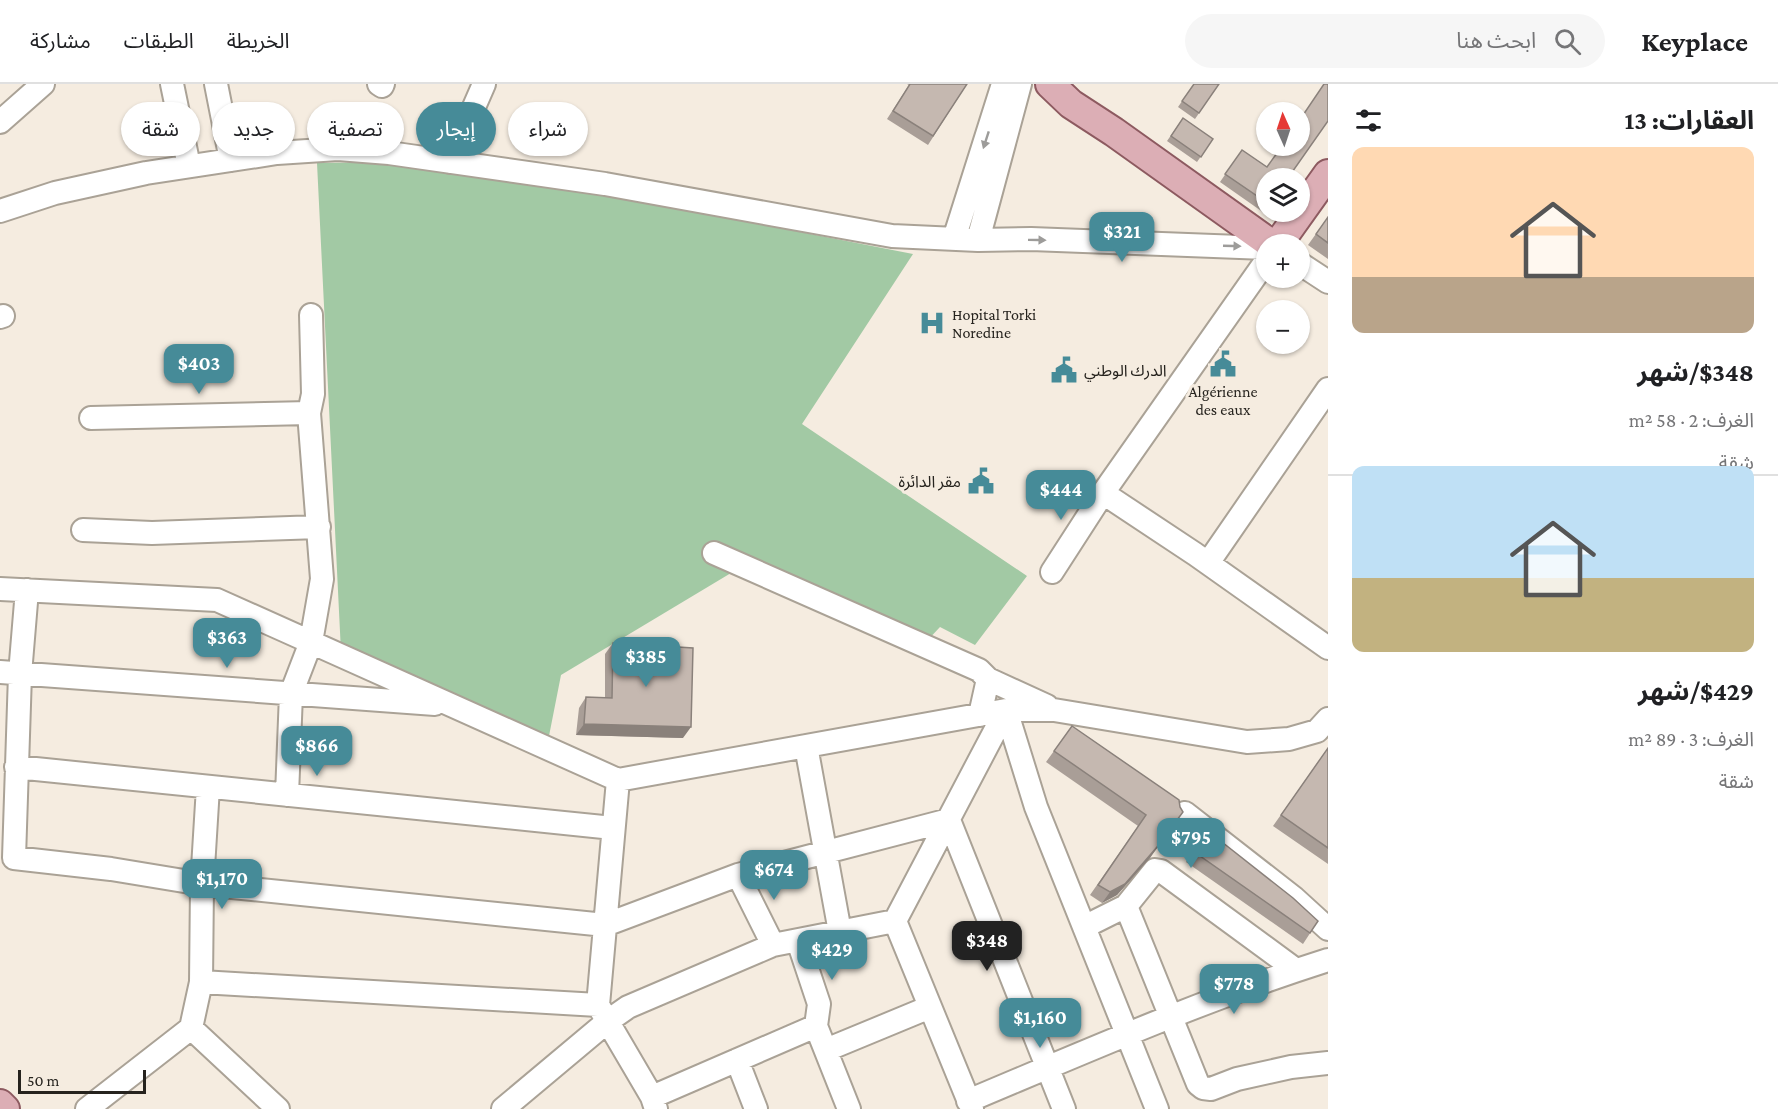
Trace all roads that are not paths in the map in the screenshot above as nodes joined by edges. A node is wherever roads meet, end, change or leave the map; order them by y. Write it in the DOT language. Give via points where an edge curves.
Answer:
graph roads {
  1 [pos="43,84"];
  2 [pos="172,84"];
  3 [pos="216,84"];
  4 [pos="484,84"];
  5 [pos="1003,84"];
  6 [pos="1020,84"];
  7 [pos="1050,84"];
  8 [pos="1076,84"];
  9 [pos="0,122"];
  10 [pos="1114,132"];
  11 [pos="231,160"];
  12 [pos="450,162"];
  13 [pos="189,166"];
  14 [pos="1328,174"];
  15 [pos="0,211"];
  16 [pos="1256,234"];
  17 [pos="1285,234"];
  18 [pos="954,239"];
  19 [pos="978,240"];
  20 [pos="1256,248"];
  21 [pos="1310,270"];
  22 [pos="1256,275"];
  23 [pos="1328,282"];
  24 [pos="311,315"];
  25 [pos="1328,389"];
  26 [pos="309,413"];
  27 [pos="91,418"];
  28 [pos="1103,493"];
  29 [pos="318,527"];
  30 [pos="83,530"];
  31 [pos="714,553"];
  32 [pos="1208,563"];
  33 [pos="1052,572"];
  34 [pos="0,589"];
  35 [pos="27,590"];
  36 [pos="311,642"];
  37 [pos="1328,648"];
  38 [pos="10,673"];
  39 [pos="988,680"];
  40 [pos="291,694"];
  41 [pos="452,705"];
  42 [pos="1006,710"];
  43 [pos="1054,710"];
  44 [pos="980,715"];
  45 [pos="1328,719"];
  46 [pos="806,746"];
  47 [pos="16,767"];
  48 [pos="618,780"];
  49 [pos="208,787"];
  50 [pos="286,795"];
  51 [pos="1185,813"];
  52 [pos="949,820"];
  53 [pos="613,828"];
  54 [pos="825,852"];
  55 [pos="738,875"];
  56 [pos="202,884"];
  57 [pos="1126,906"];
  58 [pos="895,921"];
  59 [pos="605,925"];
  60 [pos="1084,927"];
  61 [pos="1328,928"];
  62 [pos="840,932"];
  63 [pos="798,941"];
  64 [pos="773,945"];
  65 [pos="1328,960"];
  66 [pos="1296,970"];
  67 [pos="201,982"];
  68 [pos="930,1007"];
  69 [pos="603,1013"];
  70 [pos="1170,1018"];
  71 [pos="816,1026"];
  72 [pos="191,1028"];
  73 [pos="1127,1034"];
  74 [pos="826,1050"];
  75 [pos="737,1060"];
  76 [pos="1328,1063"];
  77 [pos="1046,1068"];
  78 [pos="654,1103"];
  79 [pos="0,1104"];
  80 [pos="970,1105"];
  81 [pos="5,1109"];
  82 [pos="87,1109"];
  83 [pos="278,1109"];
  84 [pos="503,1109"];
  85 [pos="756,1109"];
  86 [pos="849,1109"];
  87 [pos="1064,1109"];
  88 [pos="1157,1109"];
  1 -- 9 [label="street"];
  2 -- 13 [label="street"];
  3 -- 11 [label="street"];
  4 -- 12 [label="street"];
  5 -- 18 [label="street, one-way"];
  6 -- 19 [label="street"];
  7 -- 10 [label="main road" via="1071,104"];
  8 -- 10 [label="main road"];
  10 -- 16 [label="main road"];
  11 -- 12 [label="street" via="338,149"];
  11 -- 13 [label="street"];
  12 -- 18 [label="street" via="605,184 892,236"];
  13 -- 15 [label="street" via="55,193"];
  14 -- 17 [label="main road"];
  18 -- 19 [label="street"];
  19 -- 20 [label="street, one-way"];
  21 -- 23 [label="street"];
  22 -- 28 [label="street"];
  24 -- 26 [label="street" via="313,394"];
  25 -- 32 [label="street"];
  26 -- 27 [label="street"];
  26 -- 29 [label="street"];
  28 -- 32 [label="street"];
  28 -- 33 [label="street"];
  29 -- 30 [label="street" via="152,533"];
  29 -- 36 [label="street" via="322,579"];
  31 -- 39 [label="street" via="979,670"];
  32 -- 37 [label="street"];
  34 -- 35 [label="street"];
  35 -- 36 [label="street" via="217,600"];
  35 -- 38 [label="street"];
  36 -- 40 [label="street"];
  36 -- 41 [label="street"];
  38 -- 40 [label="street"];
  38 -- 47 [label="street"];
  39 -- 43 [label="street"];
  39 -- 44 [label="street"];
  40 -- 41 [label="street"];
  40 -- 50 [label="street"];
  41 -- 48 [label="street"];
  42 -- 43 [label="street"];
  42 -- 44 [label="street"];
  42 -- 52 [label="street"];
  42 -- 60 [label="street" via="1036,807"];
  43 -- 45 [label="street" via="1247,742 1289,739 1317,731"];
  44 -- 46 [label="street"];
  46 -- 48 [label="street"];
  46 -- 54 [label="street"];
  47 -- 49 [label="street"];
  47 -- 56 [label="street" via="14,858 111,868"];
  48 -- 53 [label="street"];
  49 -- 50 [label="street"];
  49 -- 56 [label="street"];
  50 -- 53 [label="street"];
  51 -- 61 [label="street"];
  52 -- 54 [label="street"];
  52 -- 58 [label="street"];
  52 -- 77 [label="street"];
  53 -- 59 [label="street"];
  54 -- 55 [label="street"];
  54 -- 62 [label="street"];
  55 -- 59 [label="street"];
  55 -- 64 [label="street"];
  56 -- 59 [label="street"];
  56 -- 67 [label="street"];
  57 -- 60 [label="street"];
  57 -- 66 [label="street" via="1155,870 1161,871"];
  57 -- 70 [label="street"];
  58 -- 62 [label="street"];
  58 -- 68 [label="street"];
  59 -- 69 [label="street"];
  60 -- 73 [label="street"];
  62 -- 63 [label="street"];
  63 -- 64 [label="street"];
  63 -- 71 [label="street" via="819,1004"];
  64 -- 69 [label="street" via="628,1007"];
  65 -- 66 [label="street"];
  66 -- 70 [label="street"];
  67 -- 69 [label="street"];
  67 -- 72 [label="street"];
  68 -- 74 [label="street"];
  68 -- 80 [label="street"];
  69 -- 78 [label="street"];
  69 -- 84 [label="street"];
  70 -- 73 [label="street"];
  70 -- 76 [label="street" via="1195,1079 1203,1088 1291,1067"];
  71 -- 74 [label="street"];
  71 -- 75 [label="street"];
  72 -- 82 [label="street"];
  72 -- 83 [label="street"];
  73 -- 77 [label="street"];
  73 -- 88 [label="street"];
  74 -- 86 [label="street"];
  75 -- 78 [label="street"];
  75 -- 85 [label="street"];
  77 -- 80 [label="street"];
  77 -- 87 [label="street"];
  79 -- 81 [label="main road"];
}
